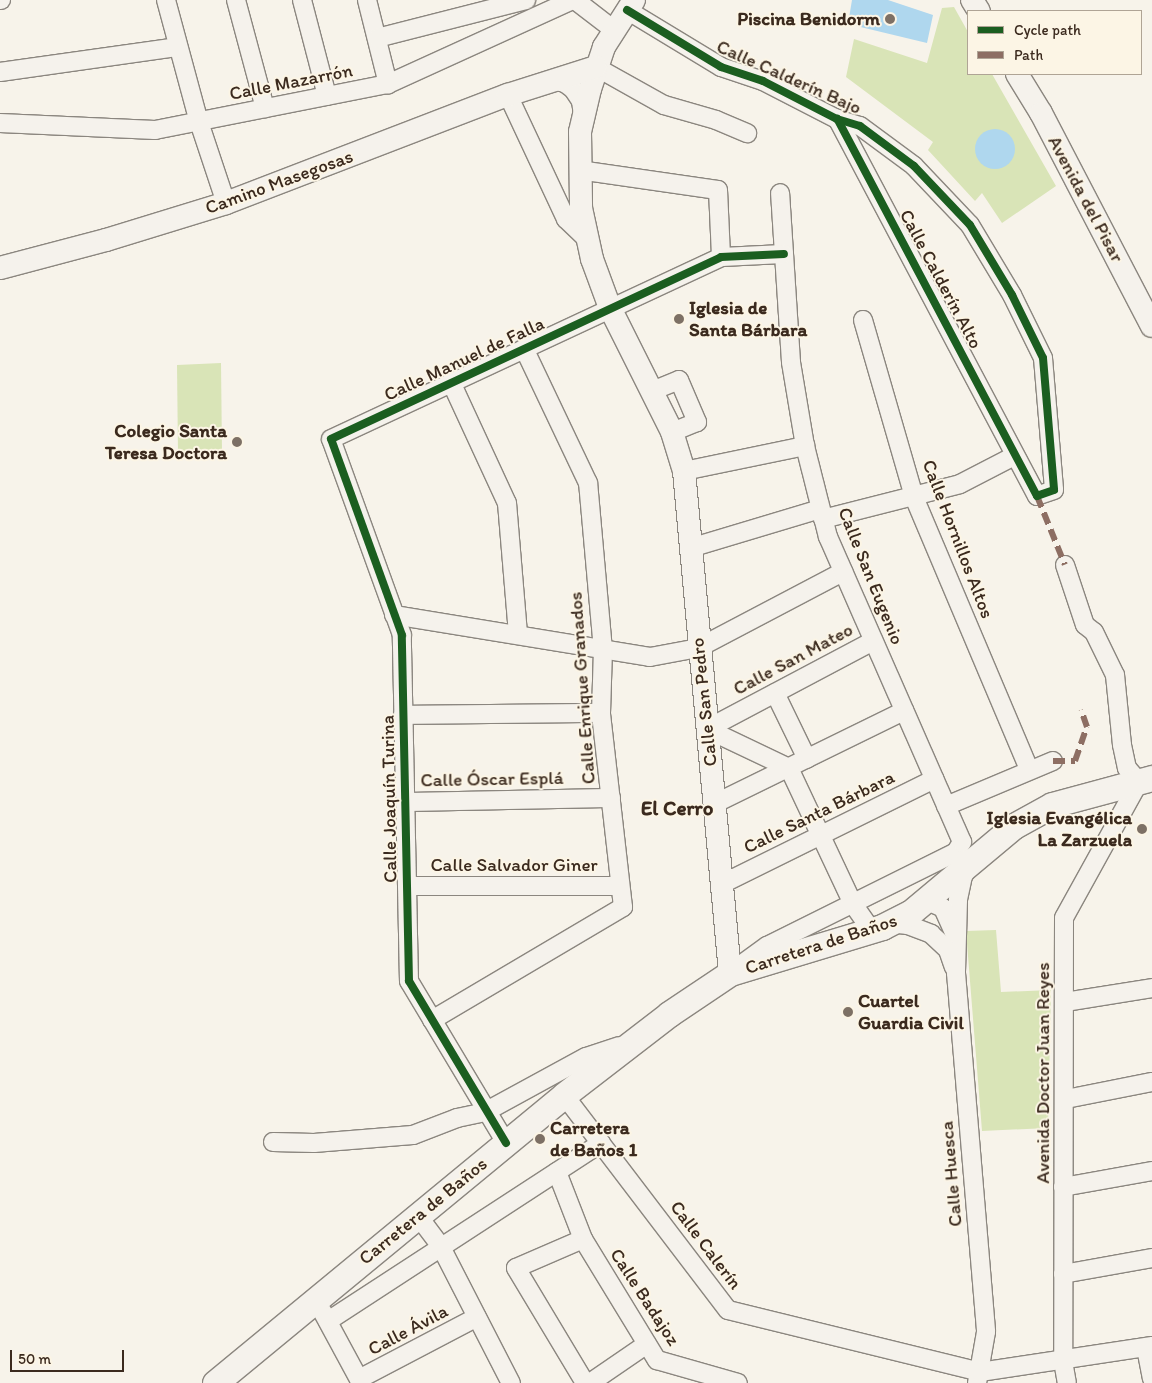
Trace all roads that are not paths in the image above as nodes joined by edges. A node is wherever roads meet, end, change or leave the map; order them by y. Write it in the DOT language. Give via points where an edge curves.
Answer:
graph roads {
  1 [pos="166,0"];
  2 [pos="236,0"];
  3 [pos="302,0"];
  4 [pos="367,0"];
  5 [pos="526,0"];
  6 [pos="573,0"];
  7 [pos="491,3"];
  8 [pos="631,5"];
  9 [pos="614,30"];
  10 [pos="376,38"];
  11 [pos="178,47"];
  12 [pos="596,67"];
  13 [pos="0,72"];
  14 [pos="1018,75"];
  15 [pos="552,80"];
  16 [pos="388,84"];
  17 [pos="508,95"];
  18 [pos="327,96"];
  19 [pos="265,108"];
  20 [pos="583,117"];
  21 [pos="837,119"];
  22 [pos="199,122"];
  23 [pos="0,123"];
  24 [pos="747,133"];
  25 [pos="579,170"];
  26 [pos="780,193"];
  27 [pos="226,203"];
  28 [pos="587,239"];
  29 [pos="784,254"];
  30 [pos="721,257"];
  31 [pos="0,268"];
  32 [pos="610,308"];
  33 [pos="863,320"];
  34 [pos="1152,326"];
  35 [pos="524,348"];
  36 [pos="451,382"];
  37 [pos="331,439"];
  38 [pos="805,446"];
  39 [pos="1014,456"];
  40 [pos="684,471"];
  41 [pos="1037,496"];
  42 [pos="914,497"];
  43 [pos="822,514"];
  44 [pos="690,548"];
  45 [pos="1065,564"];
  46 [pos="843,572"];
  47 [pos="394,615"];
  48 [pos="518,636"];
  49 [pos="873,641"];
  50 [pos="698,648"];
  51 [pos="603,650"];
  52 [pos="775,693"];
  53 [pos="904,711"];
  54 [pos="601,713"];
  55 [pos="403,715"];
  56 [pos="707,729"];
  57 [pos="807,759"];
  58 [pos="1053,760"];
  59 [pos="789,768"];
  60 [pos="1029,769"];
  61 [pos="934,779"];
  62 [pos="1146,780"];
  63 [pos="611,798"];
  64 [pos="405,802"];
  65 [pos="714,804"];
  66 [pos="946,806"];
  67 [pos="820,835"];
  68 [pos="969,849"];
  69 [pos="722,884"];
  70 [pos="407,886"];
  71 [pos="620,886"];
  72 [pos="924,901"];
  73 [pos="853,904"];
  74 [pos="880,927"];
  75 [pos="928,932"];
  76 [pos="957,948"];
  77 [pos="956,972"];
  78 [pos="730,974"];
  79 [pos="1152,988"];
  80 [pos="1065,1002"];
  81 [pos="432,1020"];
  82 [pos="634,1041"];
  83 [pos="1152,1082"];
  84 [pos="564,1095"];
  85 [pos="1066,1098"];
  86 [pos="485,1112"];
  87 [pos="272,1142"];
  88 [pos="506,1143"];
  89 [pos="601,1143"];
  90 [pos="1152,1171"];
  91 [pos="556,1172"];
  92 [pos="1064,1187"];
  93 [pos="418,1216"];
  94 [pos="583,1239"];
  95 [pos="441,1247"];
  96 [pos="1152,1258"];
  97 [pos="1064,1274"];
  98 [pos="316,1299"];
  99 [pos="477,1317"];
  100 [pos="328,1321"];
  101 [pos="647,1344"];
  102 [pos="1149,1347"];
  103 [pos="1064,1360"];
  104 [pos="978,1378"];
  105 [pos="1152,1378"];
  106 [pos="360,1381"];
  107 [pos="218,1382"];
  108 [pos="509,1382"];
  109 [pos="585,1383"];
  110 [pos="590,1383"];
  111 [pos="738,1383"];
  112 [pos="1068,1383"];
  1 -- 11 [label="street"];
  2 -- 19 [label="street"];
  3 -- 18 [label="street"];
  4 -- 10 [label="street"];
  5 -- 7 [label="street"];
  6 -- 9 [label="street"];
  6 -- 16 [label="street, Calle Mazarrón"];
  7 -- 10 [label="street"];
  8 -- 9 [label="street, Calle San Pedro"];
  8 -- 21 [label="street, Calle Calderín Bajo" via="721,67 763,81"];
  9 -- 12 [label="street, Calle San Pedro"];
  10 -- 16 [label="street"];
  11 -- 13 [label="street"];
  11 -- 22 [label="street"];
  12 -- 15 [label="street, Camino Masegosas"];
  12 -- 20 [label="street, Calle San Pedro"];
  12 -- 24 [label="street" via="664,105"];
  14 -- 34 [label="street, Avenida del Pisar" via="1041,113"];
  15 -- 17 [label="street, Camino Masegosas"];
  15 -- 20 [label="street" via="565,83 577,93"];
  16 -- 18 [label="street, Calle Mazarrón"];
  17 -- 27 [label="street, Camino Masegosas"];
  17 -- 28 [label="street, Calle San Pedro" via="566,219"];
  18 -- 19 [label="street, Calle Mazarrón"];
  19 -- 22 [label="street, Calle Mazarrón"];
  20 -- 25 [label="street, Calle San Pedro"];
  21 -- 39 [label="street, Calle Calderín Alto" via="935,299"];
  21 -- 41 [label="street, Calle Calderín Bajo" via="860,126 914,166 970,225 1012,296 1043,358 1054,490"];
  22 -- 23 [label="street, Calle Mazarrón" via="142,130"];
  22 -- 27 [label="street"];
  25 -- 28 [label="street, Calle San Pedro"];
  25 -- 30 [label="street" via="718,190"];
  26 -- 29 [label="street, Calle San Eugenio"];
  27 -- 31 [label="street, Camino Masegosas"];
  28 -- 32 [label="street, Calle San Pedro"];
  29 -- 30 [label="street"];
  29 -- 38 [label="street, Calle San Eugenio" via="791,362"];
  30 -- 32 [label="street, Calle Manuel de Falla"];
  32 -- 35 [label="street, Calle Manuel de Falla"];
  32 -- 40 [label="street, Calle San Pedro" via="672,432"];
  33 -- 42 [label="street, Calle Hornillos Altos"];
  35 -- 36 [label="street, Calle Manuel de Falla"];
  35 -- 51 [label="street, Calle Enrique Granados" via="588,483"];
  36 -- 37 [label="street, Calle Manuel de Falla"];
  36 -- 48 [label="street" via="507,503"];
  37 -- 47 [label="street, Calle Joaquín Turina"];
  38 -- 40 [label="street"];
  38 -- 43 [label="street, Calle San Eugenio"];
  39 -- 41 [label="street, Calle Calderín Alto"];
  39 -- 42 [label="street" via="960,484"];
  40 -- 44 [label="street, Calle San Pedro"];
  42 -- 43 [label="street"];
  42 -- 60 [label="street, Calle Hornillos Altos"];
  43 -- 44 [label="street"];
  43 -- 46 [label="street, Calle San Eugenio"];
  44 -- 50 [label="street, Calle San Pedro"];
  45 -- 62 [label="street" via="1086,625 1094,632 1115,675 1127,768"];
  46 -- 49 [label="street, Calle San Eugenio"];
  46 -- 50 [label="street"];
  47 -- 48 [label="street"];
  47 -- 55 [label="street, Calle Joaquín Turina" via="402,635"];
  48 -- 51 [label="street"];
  49 -- 52 [label="street, Calle San Mateo"];
  49 -- 53 [label="street, Calle San Eugenio"];
  50 -- 51 [label="street" via="650,657"];
  50 -- 56 [label="street, Calle San Pedro"];
  51 -- 54 [label="street, Calle Enrique Granados"];
  52 -- 56 [label="street, Calle San Mateo"];
  52 -- 57 [label="street"];
  53 -- 57 [label="street"];
  53 -- 61 [label="street, Calle San Eugenio"];
  54 -- 55 [label="street"];
  54 -- 63 [label="street, Calle Enrique Granados"];
  55 -- 64 [label="street, Calle Joaquín Turina"];
  56 -- 59 [label="street"];
  56 -- 65 [label="street, Calle San Pedro"];
  57 -- 59 [label="street"];
  58 -- 60 [label="street"];
  59 -- 65 [label="street"];
  59 -- 67 [label="street"];
  60 -- 66 [label="street"];
  61 -- 66 [label="street, Calle San Eugenio"];
  61 -- 67 [label="street, Calle Santa Bárbara"];
  62 -- 68 [label="main road, Carretera de Baños" via="1052,805"];
  62 -- 80 [label="street, Avenida Doctor Juan Reyes" via="1064,918"];
  63 -- 64 [label="street, Calle Óscar Esplá"];
  63 -- 71 [label="street, Calle Enrique Granados"];
  64 -- 70 [label="street, Calle Joaquín Turina"];
  65 -- 69 [label="street, Calle San Pedro"];
  66 -- 68 [label="street, Calle San Eugenio"];
  67 -- 69 [label="street, Calle Santa Bárbara"];
  67 -- 73 [label="street"];
  68 -- 72 [label="main road, Carretera de Baños"];
  68 -- 73 [label="street" via="956,852"];
  68 -- 76 [label="street, Calle Huesca" via="961,882"];
  69 -- 78 [label="street, Calle San Pedro"];
  70 -- 71 [label="street, Calle Salvador Giner"];
  70 -- 81 [label="street, Calle Joaquín Turina" via="408,981"];
  71 -- 81 [label="street, Calle Enrique Granados" via="623,907"];
  72 -- 74 [label="main road, Carretera de Baños"];
  72 -- 75 [label="street"];
  72 -- 76 [label="street, Calle Huesca" via="935,902 946,911"];
  73 -- 74 [label="street"];
  73 -- 78 [label="street" via="767,946"];
  74 -- 75 [label="street"];
  74 -- 78 [label="main road, Carretera de Baños"];
  75 -- 77 [label="street, Calle Huesca" via="948,950"];
  76 -- 77 [label="street, Calle Huesca"];
  77 -- 104 [label="street, Calle Huesca" via="986,1332"];
  78 -- 82 [label="main road, Carretera de Baños"];
  79 -- 80 [label="street"];
  80 -- 85 [label="street, Avenida Doctor Juan Reyes"];
  81 -- 86 [label="street, Calle Joaquín Turina"];
  82 -- 84 [label="main road, Carretera de Baños"];
  82 -- 86 [label="street, Carretera de Baños" via="586,1057"];
  83 -- 85 [label="street"];
  84 -- 88 [label="main road, Carretera de Baños"];
  84 -- 89 [label="street, Calle Calerín"];
  85 -- 92 [label="street, Avenida Doctor Juan Reyes"];
  86 -- 87 [label="street, Carretera de Baños" via="457,1118 413,1135 314,1143"];
  86 -- 88 [label="street, Calle Joaquín Turina"];
  88 -- 93 [label="main road, Carretera de Baños"];
  89 -- 91 [label="street, Carretera de Baños"];
  89 -- 104 [label="street, Calle Calerín" via="728,1310"];
  90 -- 92 [label="street"];
  91 -- 94 [label="street, Calle Badajoz"];
  91 -- 95 [label="street, Carretera de Baños"];
  92 -- 97 [label="street, Avenida Doctor Juan Reyes"];
  93 -- 95 [label="street"];
  93 -- 98 [label="main road, Carretera de Baños"];
  94 -- 101 [label="street, Calle Badajoz"];
  94 -- 109 [label="street" via="516,1268"];
  95 -- 99 [label="street"];
  95 -- 100 [label="street, Carretera de Baños"];
  96 -- 97 [label="street"];
  97 -- 103 [label="street, Avenida Doctor Juan Reyes"];
  98 -- 100 [label="street"];
  98 -- 107 [label="main road, Carretera de Baños"];
  99 -- 106 [label="street, Calle Ávila"];
  99 -- 108 [label="street"];
  100 -- 106 [label="street"];
  101 -- 110 [label="street"];
  101 -- 111 [label="street, Calle Badajoz" via="657,1360"];
  102 -- 103 [label="street"];
  102 -- 105 [label="street"];
  103 -- 104 [label="street"];
  103 -- 112 [label="street, Avenida Doctor Juan Reyes"];
}
